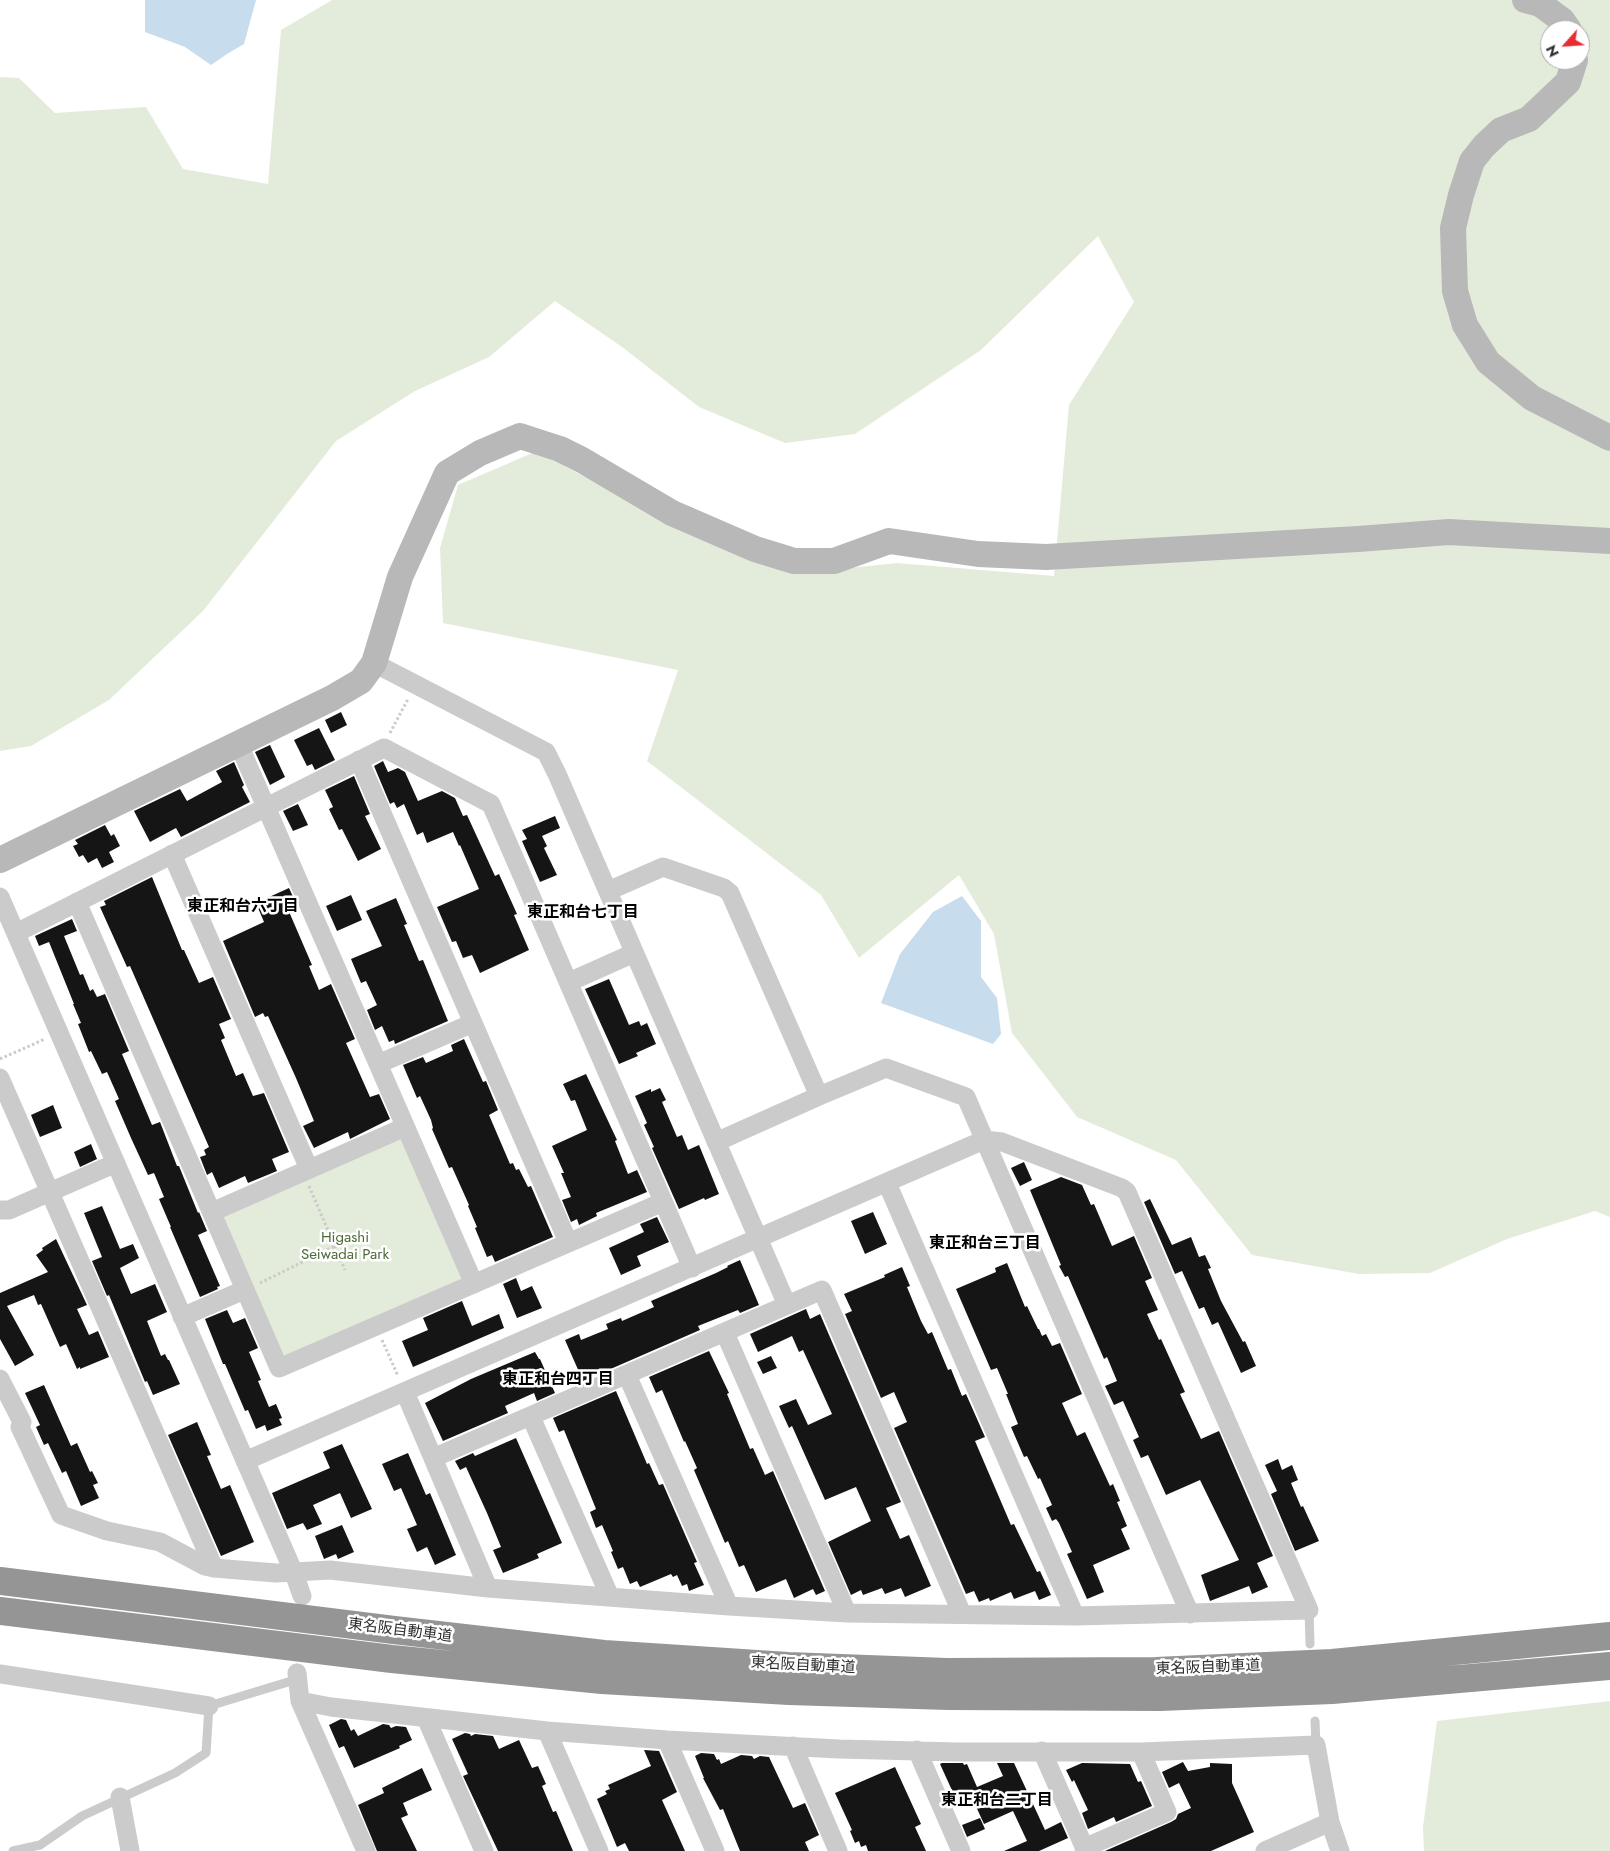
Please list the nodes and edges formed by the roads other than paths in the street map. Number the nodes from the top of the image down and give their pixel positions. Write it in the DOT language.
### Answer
graph roads {
  1 [pos="1525,0"];
  2 [pos="1562,20"];
  3 [pos="1572,70"];
  4 [pos="1610,438"];
  5 [pos="1610,541"];
  6 [pos="374,663"];
  7 [pos="239,744"];
  8 [pos="359,760"];
  9 [pos="267,807"];
  10 [pos="172,854"];
  11 [pos="0,860"];
  12 [pos="608,891"];
  13 [pos="0,897"];
  14 [pos="77,902"];
  15 [pos="16,933"];
  16 [pos="634,953"];
  17 [pos="568,982"];
  18 [pos="474,1023"];
  19 [pos="378,1064"];
  20 [pos="0,1078"];
  21 [pos="818,1096"];
  22 [pos="405,1127"];
  23 [pos="984,1140"];
  24 [pos="716,1142"];
  25 [pos="116,1163"];
  26 [pos="308,1175"];
  27 [pos="887,1183"];
  28 [pos="50,1192"];
  29 [pos="663,1202"];
  30 [pos="0,1210"];
  31 [pos="212,1212"];
  32 [pos="758,1239"];
  33 [pos="568,1242"];
  34 [pos="692,1268"];
  35 [pos="474,1284"];
  36 [pos="251,1287"];
  37 [pos="787,1306"];
  38 [pos="182,1317"];
  39 [pos="725,1333"];
  40 [pos="627,1375"];
  41 [pos="0,1379"];
  42 [pos="405,1392"];
  43 [pos="531,1417"];
  44 [pos="433,1458"];
  45 [pos="245,1461"];
  46 [pos="214,1568"];
  47 [pos="294,1573"];
  48 [pos="0,1581"];
  49 [pos="488,1588"];
  50 [pos="302,1596"];
  51 [pos="610,1598"];
  52 [pos="729,1606"];
  53 [pos="1309,1610"];
  54 [pos="0,1611"];
  55 [pos="847,1613"];
  56 [pos="962,1614"];
  57 [pos="1190,1614"];
  58 [pos="1075,1616"];
  59 [pos="1610,1636"];
  60 [pos="1310,1644"];
  61 [pos="1610,1666"];
  62 [pos="0,1674"];
  63 [pos="298,1676"];
  64 [pos="300,1701"];
  65 [pos="209,1706"];
  66 [pos="426,1718"];
  67 [pos="1315,1722"];
  68 [pos="547,1731"];
  69 [pos="667,1740"];
  70 [pos="1316,1745"];
  71 [pos="793,1746"];
  72 [pos="917,1750"];
  73 [pos="1042,1751"];
  74 [pos="1141,1752"];
  75 [pos="120,1797"];
  76 [pos="1330,1822"];
  77 [pos="1085,1850"];
  78 [pos="13,1851"];
  79 [pos="130,1851"];
  80 [pos="366,1851"];
  81 [pos="484,1851"];
  82 [pos="599,1851"];
  83 [pos="715,1851"];
  84 [pos="838,1851"];
  85 [pos="961,1851"];
  86 [pos="1265,1851"];
  87 [pos="1340,1851"];
  1 -- 2 [label="street"];
  3 -- 4 [label="street"];
  5 -- 6 [label="street"];
  6 -- 7 [label="street"];
  6 -- 12 [label="street"];
  7 -- 9 [label="street"];
  7 -- 11 [label="street"];
  8 -- 9 [label="street"];
  8 -- 17 [label="street"];
  8 -- 18 [label="street"];
  9 -- 10 [label="street"];
  9 -- 19 [label="street"];
  10 -- 14 [label="street"];
  10 -- 26 [label="street"];
  12 -- 16 [label="street"];
  12 -- 21 [label="street"];
  13 -- 15 [label="street"];
  14 -- 15 [label="street"];
  14 -- 31 [label="street"];
  15 -- 25 [label="street"];
  16 -- 17 [label="street"];
  16 -- 24 [label="street"];
  17 -- 29 [label="street"];
  18 -- 19 [label="street"];
  18 -- 33 [label="street"];
  19 -- 22 [label="street"];
  20 -- 28 [label="street"];
  21 -- 23 [label="street"];
  21 -- 24 [label="street"];
  22 -- 26 [label="street"];
  22 -- 35 [label="street"];
  23 -- 27 [label="street"];
  23 -- 53 [label="street"];
  23 -- 57 [label="street"];
  24 -- 32 [label="street"];
  25 -- 28 [label="street"];
  25 -- 38 [label="street"];
  26 -- 31 [label="street"];
  27 -- 32 [label="street"];
  27 -- 58 [label="street"];
  28 -- 30 [label="street"];
  28 -- 46 [label="street"];
  29 -- 33 [label="street"];
  29 -- 34 [label="street"];
  31 -- 36 [label="street"];
  32 -- 34 [label="street"];
  32 -- 37 [label="street"];
  33 -- 35 [label="street"];
  34 -- 42 [label="street"];
  35 -- 36 [label="street"];
  36 -- 38 [label="street"];
  37 -- 39 [label="street"];
  37 -- 56 [label="street"];
  38 -- 45 [label="street"];
  39 -- 40 [label="street"];
  39 -- 55 [label="street"];
  40 -- 43 [label="street"];
  40 -- 52 [label="street"];
  41 -- 46 [label="street"];
  42 -- 44 [label="street"];
  42 -- 45 [label="street"];
  43 -- 44 [label="street"];
  43 -- 51 [label="street"];
  44 -- 49 [label="street"];
  45 -- 47 [label="street"];
  46 -- 47 [label="street"];
  47 -- 49 [label="street"];
  47 -- 50 [label="street"];
  48 -- 59 [label="highway, 東名阪自動車道"];
  49 -- 51 [label="street"];
  51 -- 52 [label="street"];
  52 -- 55 [label="street"];
  53 -- 57 [label="street"];
  53 -- 60 [label="lane"];
  54 -- 61 [label="highway, 東名阪自動車道"];
  55 -- 56 [label="street"];
  56 -- 58 [label="street"];
  57 -- 58 [label="street"];
  62 -- 65 [label="street"];
  63 -- 64 [label="street"];
  63 -- 65 [label="lane"];
  64 -- 66 [label="street"];
  64 -- 80 [label="street"];
  65 -- 75 [label="lane"];
  66 -- 68 [label="street"];
  66 -- 81 [label="street"];
  67 -- 70 [label="lane"];
  68 -- 69 [label="street"];
  68 -- 82 [label="street"];
  69 -- 71 [label="street"];
  69 -- 83 [label="street"];
  70 -- 74 [label="street"];
  70 -- 76 [label="street"];
  71 -- 72 [label="street"];
  71 -- 84 [label="street"];
  72 -- 73 [label="street"];
  72 -- 85 [label="street"];
  73 -- 74 [label="street"];
  73 -- 77 [label="street"];
  74 -- 77 [label="street"];
  75 -- 78 [label="lane"];
  75 -- 79 [label="street"];
  76 -- 86 [label="street"];
  76 -- 87 [label="street"];
}
